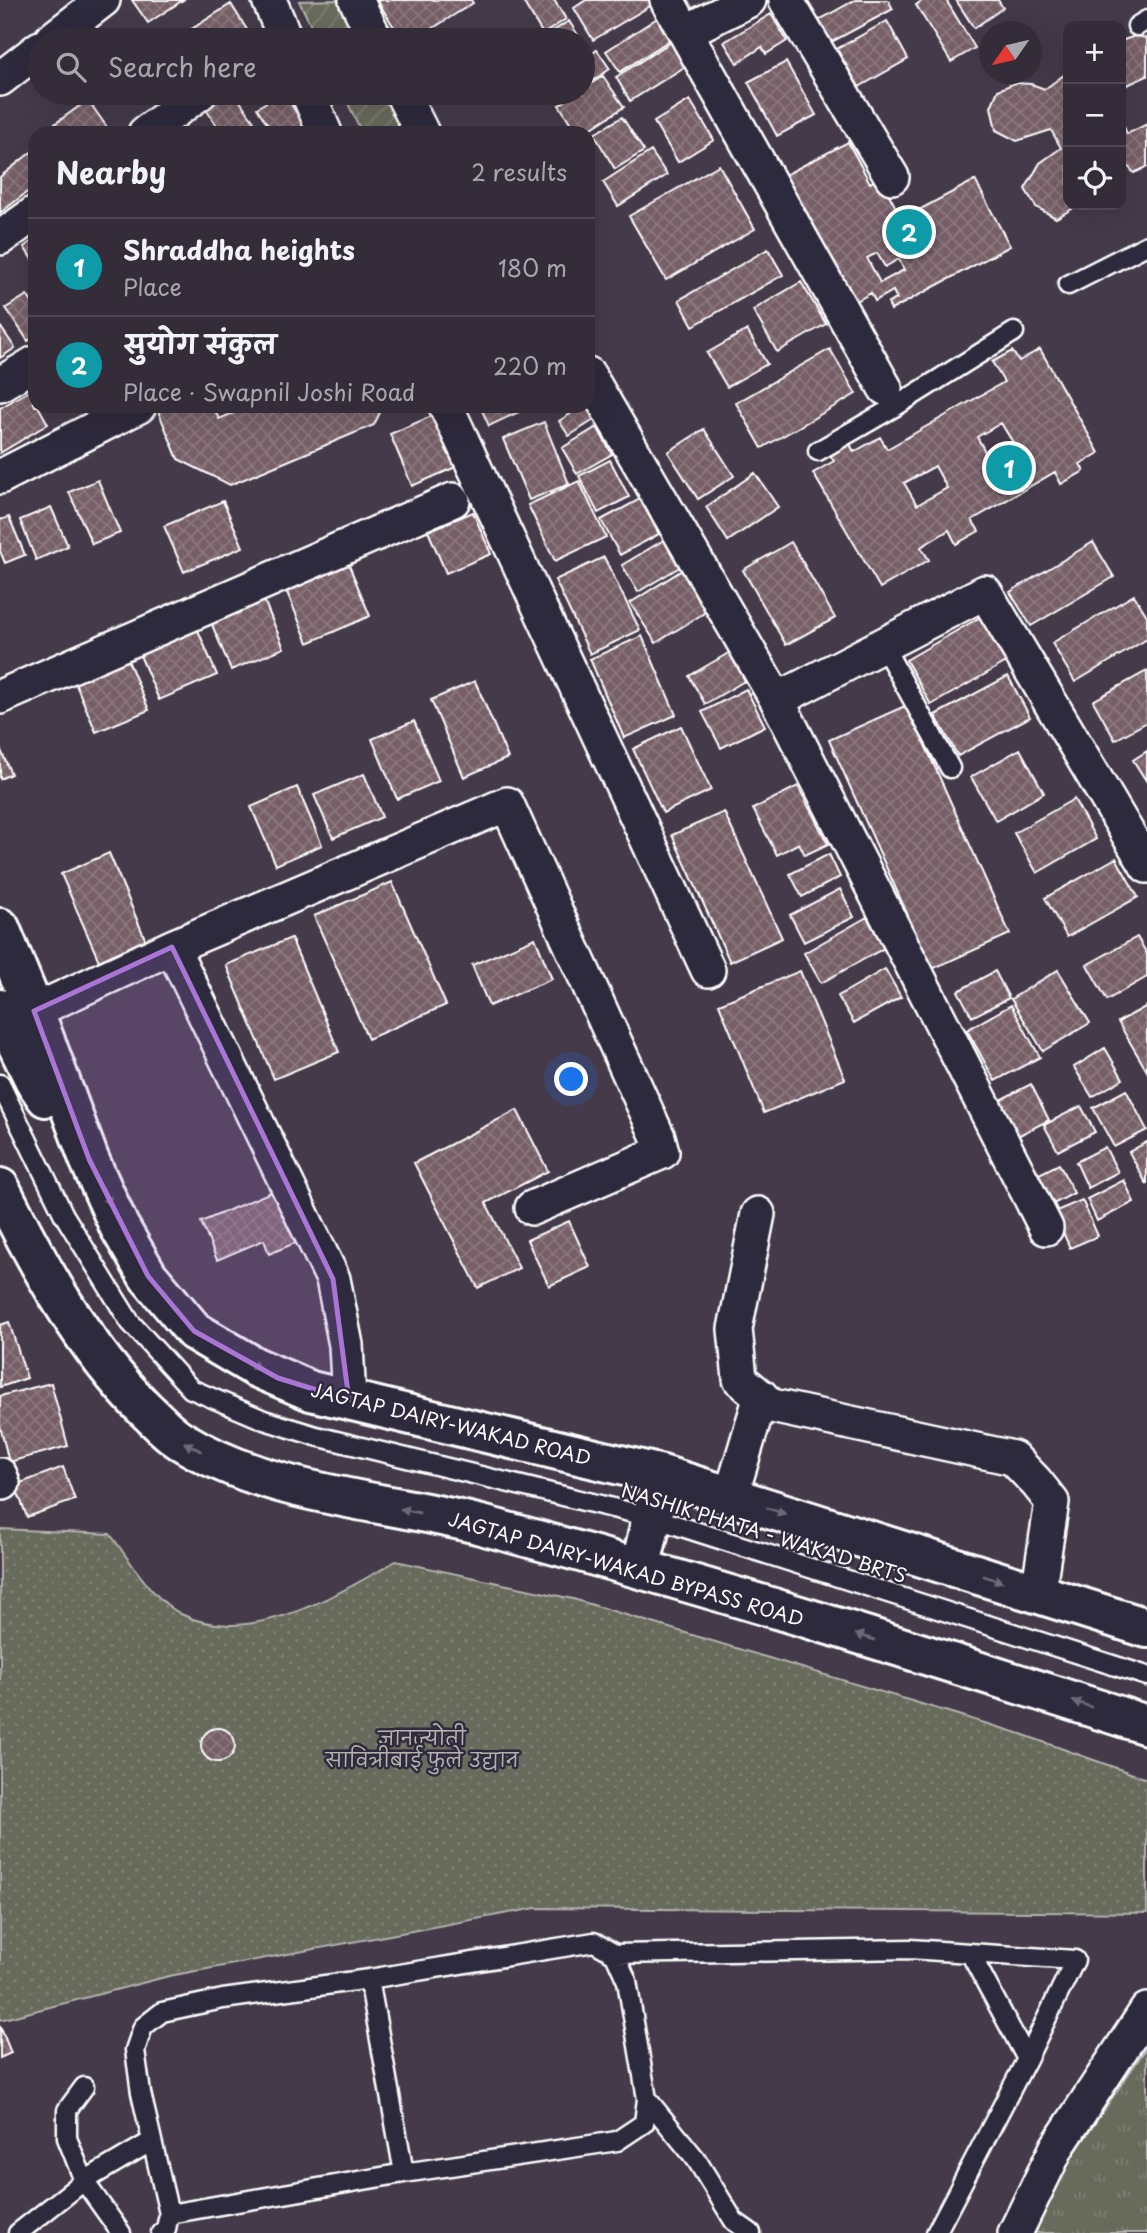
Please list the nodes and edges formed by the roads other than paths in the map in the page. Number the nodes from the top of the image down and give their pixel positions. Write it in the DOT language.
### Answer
graph roads {
  1 [pos="103,0"];
  2 [pos="268,0"];
  3 [pos="356,0"];
  4 [pos="667,0"];
  5 [pos="749,0"];
  6 [pos="786,0"];
  7 [pos="67,28"];
  8 [pos="277,28"];
  9 [pos="370,28"];
  10 [pos="685,32"];
  11 [pos="28,57"];
  12 [pos="0,79"];
  13 [pos="184,105"];
  14 [pos="313,105"];
  15 [pos="408,105"];
  16 [pos="155,126"];
  17 [pos="322,126"];
  18 [pos="418,126"];
  19 [pos="892,177"];
  20 [pos="28,218"];
  21 [pos="0,238"];
  22 [pos="1147,245"];
  23 [pos="1068,285"];
  24 [pos="1014,332"];
  25 [pos="28,367"];
  26 [pos="0,384"];
  27 [pos="595,386"];
  28 [pos="891,397"];
  29 [pos="125,413"];
  30 [pos="449,413"];
  31 [pos="818,451"];
  32 [pos="0,477"];
  33 [pos="453,500"];
  34 [pos="883,645"];
  35 [pos="0,697"];
  36 [pos="777,700"];
  37 [pos="950,768"];
  38 [pos="1147,866"];
  39 [pos="0,928"];
  40 [pos="172,947"];
  41 [pos="708,970"];
  42 [pos="17,1010"];
  43 [pos="0,1084"];
  44 [pos="0,1188"];
  45 [pos="532,1208"];
  46 [pos="758,1214"];
  47 [pos="1046,1228"];
  48 [pos="761,1396"];
  49 [pos="349,1400"];
  50 [pos="662,1475"];
  51 [pos="731,1496"];
  52 [pos="654,1518"];
  53 [pos="640,1569"];
  54 [pos="1038,1593"];
  55 [pos="1147,1628"];
  56 [pos="1147,1676"];
  57 [pos="1147,1725"];
  58 [pos="970,1953"];
  59 [pos="615,1954"];
  60 [pos="369,1979"];
  61 [pos="1147,2010"];
  62 [pos="1027,2059"];
  63 [pos="83,2087"];
  64 [pos="647,2099"];
  65 [pos="152,2141"];
  66 [pos="404,2173"];
  67 [pos="84,2181"];
  68 [pos="169,2214"];
  69 [pos="730,2227"];
  70 [pos="18,2233"];
  71 [pos="121,2233"];
  72 [pos="161,2233"];
  73 [pos="751,2233"];
  74 [pos="936,2233"];
  75 [pos="1015,2233"];
  1 -- 7 [label="street"];
  2 -- 8 [label="street"];
  3 -- 9 [label="street"];
  4 -- 10 [label="street"];
  5 -- 10 [label="street"];
  6 -- 19 [label="street"];
  10 -- 28 [label="street"];
  11 -- 12 [label="street"];
  13 -- 16 [label="street"];
  14 -- 17 [label="street"];
  15 -- 18 [label="street"];
  20 -- 21 [label="street"];
  22 -- 23 [label="lane"];
  24 -- 28 [label="lane"];
  25 -- 26 [label="street"];
  27 -- 36 [label="street"];
  28 -- 31 [label="lane"];
  29 -- 32 [label="street"];
  30 -- 41 [label="street"];
  33 -- 35 [label="street"];
  34 -- 36 [label="street"];
  34 -- 37 [label="lane"];
  34 -- 38 [label="street"];
  36 -- 47 [label="street"];
  39 -- 42 [label="main road, JAGTAP DAIRY-WAKAD ROAD"];
  40 -- 42 [label="street"];
  40 -- 45 [label="street"];
  40 -- 49 [label="street"];
  42 -- 49 [label="main road, JAGTAP DAIRY-WAKAD ROAD, one-way"];
  43 -- 52 [label="lane, NASHIK PHATA - WAKAD BRTS"];
  53 -- 44 [label="main road, JAGTAP DAIRY-WAKAD BYPASS ROAD, one-way"];
  46 -- 48 [label="street"];
  48 -- 51 [label="street"];
  48 -- 54 [label="street"];
  49 -- 50 [label="main road, JAGTAP DAIRY-WAKAD ROAD"];
  50 -- 51 [label="main road, JAGTAP DAIRY-WAKAD ROAD"];
  50 -- 52 [label="main road"];
  51 -- 54 [label="main road, JAGTAP DAIRY-WAKAD ROAD, one-way"];
  52 -- 53 [label="main road"];
  52 -- 56 [label="lane, NASHIK PHATA - WAKAD BRTS"];
  57 -- 53 [label="main road, JAGTAP DAIRY-WAKAD BYPASS ROAD, one-way"];
  54 -- 55 [label="main road, JAGTAP DAIRY-WAKAD ROAD"];
  58 -- 59 [label="lane"];
  58 -- 62 [label="lane"];
  58 -- 62 [label="lane"];
  59 -- 60 [label="lane"];
  59 -- 64 [label="lane"];
  60 -- 65 [label="lane"];
  60 -- 66 [label="lane"];
  61 -- 75 [label="street"];
  62 -- 74 [label="lane"];
  63 -- 67 [label="lane"];
  64 -- 66 [label="lane"];
  64 -- 69 [label="lane"];
  65 -- 67 [label="lane"];
  65 -- 68 [label="lane"];
  66 -- 68 [label="lane"];
  67 -- 70 [label="lane"];
  67 -- 71 [label="lane"];
  68 -- 72 [label="lane"];
  69 -- 73 [label="lane"];
}
